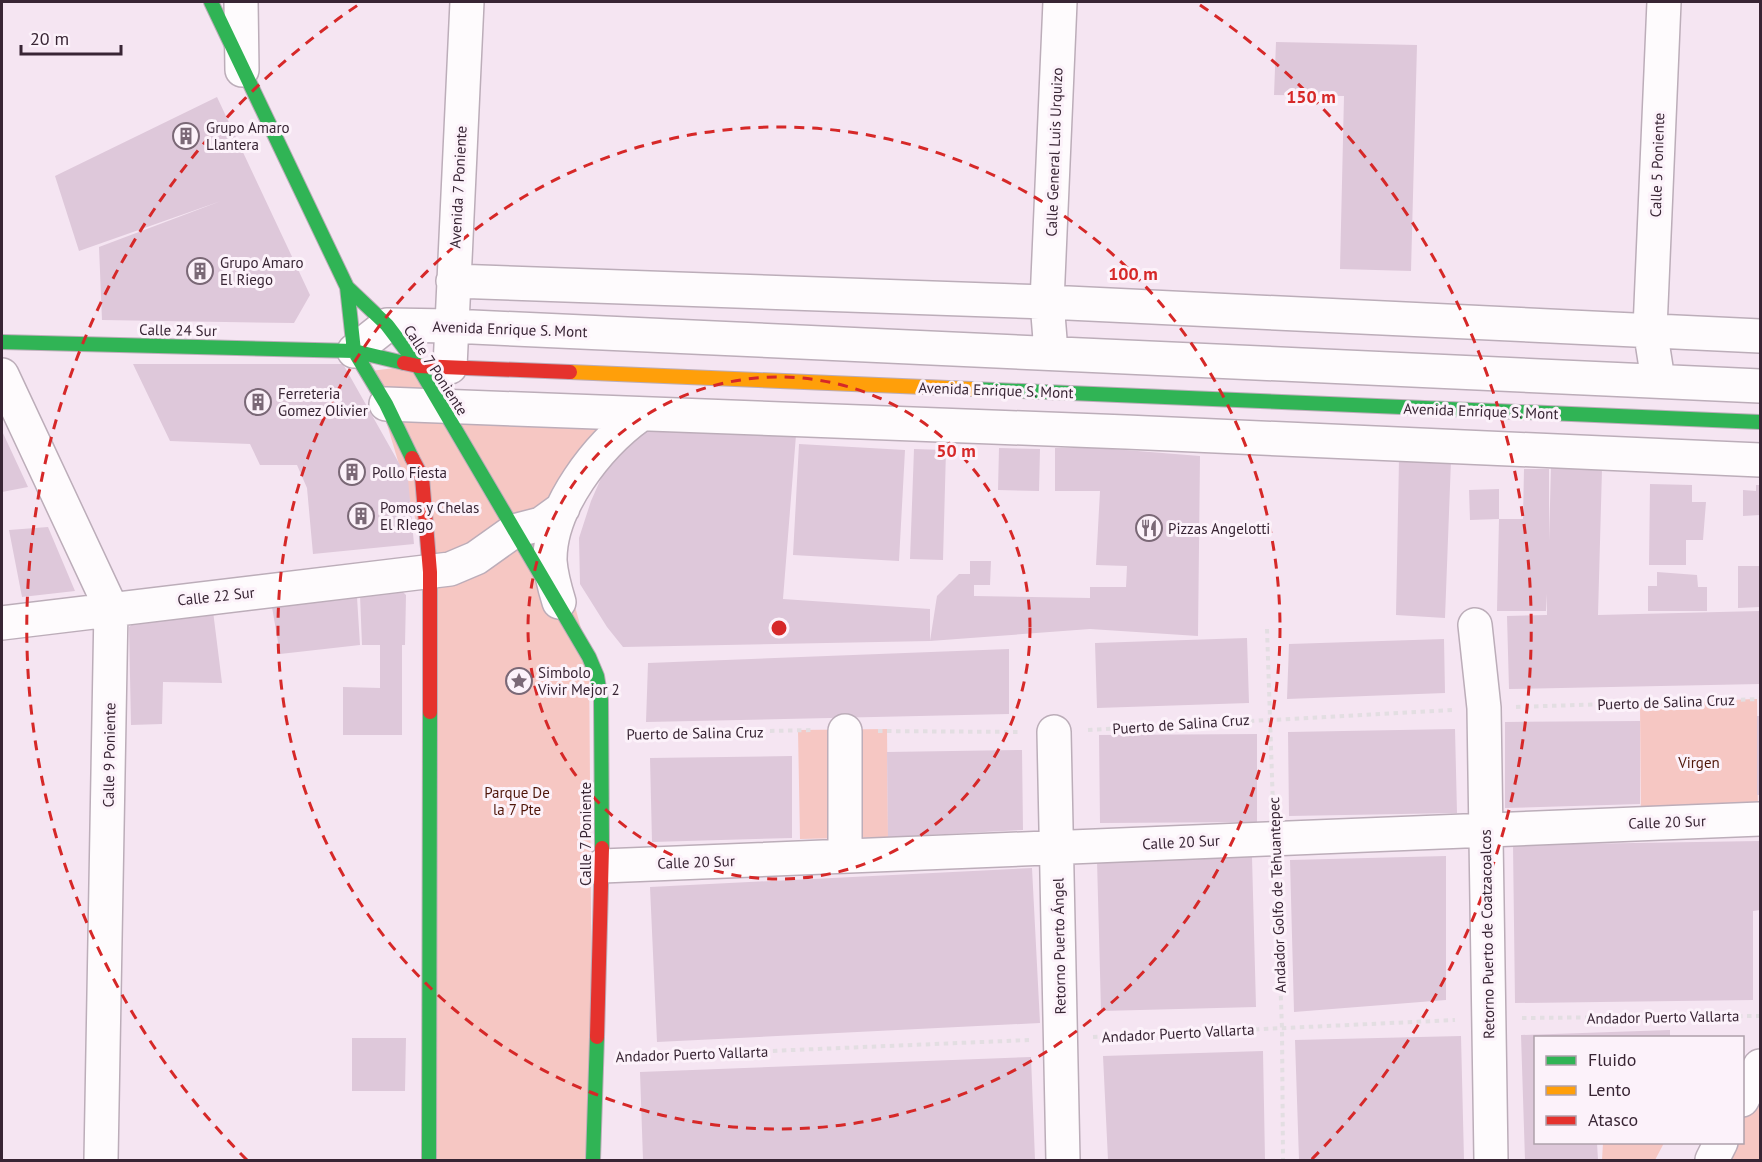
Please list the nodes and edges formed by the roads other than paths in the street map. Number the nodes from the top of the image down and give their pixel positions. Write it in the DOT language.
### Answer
graph roads {
  1 [pos="211,2"];
  2 [pos="241,2"];
  3 [pos="1060,2"];
  4 [pos="1664,2"];
  5 [pos="467,3"];
  6 [pos="242,70"];
  7 [pos="453,281"];
  8 [pos="347,287"];
  9 [pos="712,290"];
  10 [pos="1047,302"];
  11 [pos="387,326"];
  12 [pos="452,326"];
  13 [pos="1650,329"];
  14 [pos="1761,336"];
  15 [pos="716,338"];
  16 [pos="2,342"];
  17 [pos="354,351"];
  18 [pos="1051,352"];
  19 [pos="418,366"];
  20 [pos="450,367"];
  21 [pos="2,375"];
  22 [pos="1658,380"];
  23 [pos="1761,386"];
  24 [pos="386,404"];
  25 [pos="441,405"];
  26 [pos="640,416"];
  27 [pos="1761,422"];
  28 [pos="1761,460"];
  29 [pos="563,508"];
  30 [pos="514,531"];
  31 [pos="430,572"];
  32 [pos="111,608"];
  33 [pos="563,615"];
  34 [pos="2,622"];
  35 [pos="1475,625"];
  36 [pos="845,730"];
  37 [pos="1054,732"];
  38 [pos="1761,819"];
  39 [pos="1486,829"];
  40 [pos="1057,848"];
  41 [pos="845,856"];
  42 [pos="602,866"];
  43 [pos="1761,1066"];
  44 [pos="1744,1098"];
  45 [pos="1720,1144"];
  46 [pos="101,1161"];
  47 [pos="429,1161"];
  48 [pos="593,1161"];
  49 [pos="1063,1161"];
  50 [pos="1491,1161"];
  51 [pos="1712,1161"];
  1 -- 6 [label="main road"];
  2 -- 6 [label="street"];
  3 -- 10 [label="street, Calle General Luis Urquizo"];
  4 -- 13 [label="street, Calle 5 Poniente"];
  5 -- 7 [label="street, Avenida 7 Poniente"];
  6 -- 8 [label="main road"];
  7 -- 9 [label="street"];
  7 -- 12 [label="street, Avenida 7 Poniente"];
  8 -- 11 [label="main road, Calle 7 Poniente"];
  8 -- 17 [label="main road"];
  9 -- 10 [label="street"];
  9 -- 15 [label="street"];
  10 -- 13 [label="street"];
  10 -- 18 [label="street, Calle General Luis Urquizo"];
  11 -- 12 [label="street, Avenida Enrique S. Mont"];
  11 -- 17 [label="street"];
  11 -- 19 [label="main road, Calle 7 Poniente"];
  12 -- 15 [label="street, Avenida Enrique S. Mont"];
  12 -- 20 [label="street, Avenida 7 Poniente"];
  13 -- 14 [label="street"];
  13 -- 22 [label="street, Calle 5 Poniente"];
  15 -- 18 [label="street, Avenida Enrique S. Mont"];
  16 -- 17 [label="main road, Calle 24 Sur"];
  17 -- 19 [label="main road, Avenida Enrique S. Mont"];
  17 -- 24 [label="main road"];
  18 -- 22 [label="street, Avenida Enrique S. Mont"];
  19 -- 20 [label="main road, Avenida Enrique S. Mont"];
  19 -- 25 [label="main road, Calle 7 Poniente"];
  20 -- 27 [label="main road, Avenida Enrique S. Mont"];
  21 -- 32 [label="street, Calle 9 Poniente"];
  22 -- 23 [label="street, Avenida Enrique S. Mont"];
  24 -- 25 [label="street"];
  24 -- 31 [label="main road"];
  25 -- 26 [label="street"];
  25 -- 30 [label="main road, Calle 7 Poniente"];
  26 -- 28 [label="street"];
  26 -- 29 [label="street"];
  29 -- 30 [label="street, Calle 22 Sur"];
  29 -- 33 [label="street"];
  30 -- 31 [label="street, Calle 22 Sur"];
  30 -- 33 [label="main road, Calle 7 Poniente"];
  31 -- 32 [label="street, Calle 22 Sur"];
  31 -- 47 [label="main road"];
  32 -- 34 [label="street, Calle 22 Sur"];
  32 -- 46 [label="street, Calle 9 Poniente"];
  33 -- 42 [label="main road, Calle 7 Poniente"];
  35 -- 39 [label="street, Retorno Puerto de Coatzacoalcos"];
  36 -- 41 [label="street"];
  37 -- 40 [label="street, Retorno Puerto Ángel"];
  38 -- 39 [label="street, Calle 20 Sur"];
  39 -- 40 [label="street, Calle 20 Sur"];
  39 -- 50 [label="street, Retorno Puerto de Coatzacoalcos"];
  40 -- 41 [label="street, Calle 20 Sur"];
  40 -- 49 [label="street, Retorno Puerto Ángel"];
  41 -- 42 [label="street, Calle 20 Sur"];
  42 -- 48 [label="main road, Calle 7 Poniente"];
  43 -- 44 [label="street"];
  45 -- 51 [label="street"];
}
